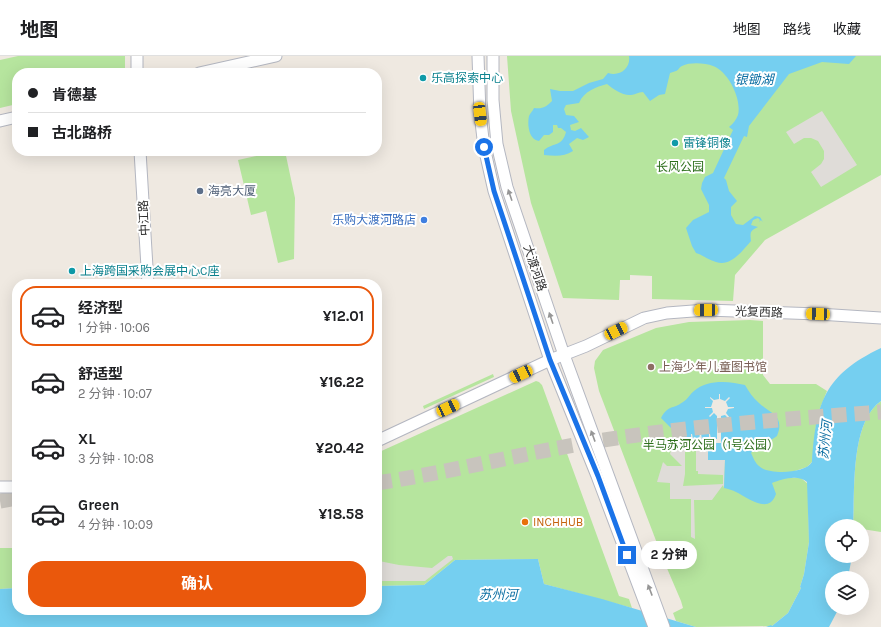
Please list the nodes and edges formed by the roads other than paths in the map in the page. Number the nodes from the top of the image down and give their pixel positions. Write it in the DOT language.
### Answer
graph roads {
  1 [pos="137,56"];
  2 [pos="276,56"];
  3 [pos="478,56"];
  4 [pos="493,56"];
  5 [pos="137,68"];
  6 [pos="222,68"];
  7 [pos="12,118"];
  8 [pos="0,121"];
  9 [pos="140,156"];
  10 [pos="148,279"];
  11 [pos="881,318"];
  12 [pos="564,355"];
  13 [pos="550,360"];
  14 [pos="382,439"];
  15 [pos="602,475"];
  16 [pos="0,487"];
  17 [pos="12,487"];
  18 [pos="654,627"];
  19 [pos="664,627"];
  1 -- 5 [label="main road"];
  2 -- 6 [label="main road"];
  3 -- 13 [label="main road, 大渡河路"];
  12 -- 4 [label="main road, 大渡河路, one-way"];
  7 -- 8 [label="main road"];
  9 -- 10 [label="main road, 中江路"];
  11 -- 12 [label="main road, 光复西路"];
  12 -- 13 [label="main road, 光复西路"];
  15 -- 12 [label="main road, 大渡河路, one-way"];
  13 -- 14 [label="main road, 光复西路"];
  13 -- 15 [label="main road, 大渡河路"];
  15 -- 18 [label="main road"];
  19 -- 15 [label="main road, one-way"];
  16 -- 17 [label="main road"];
}
